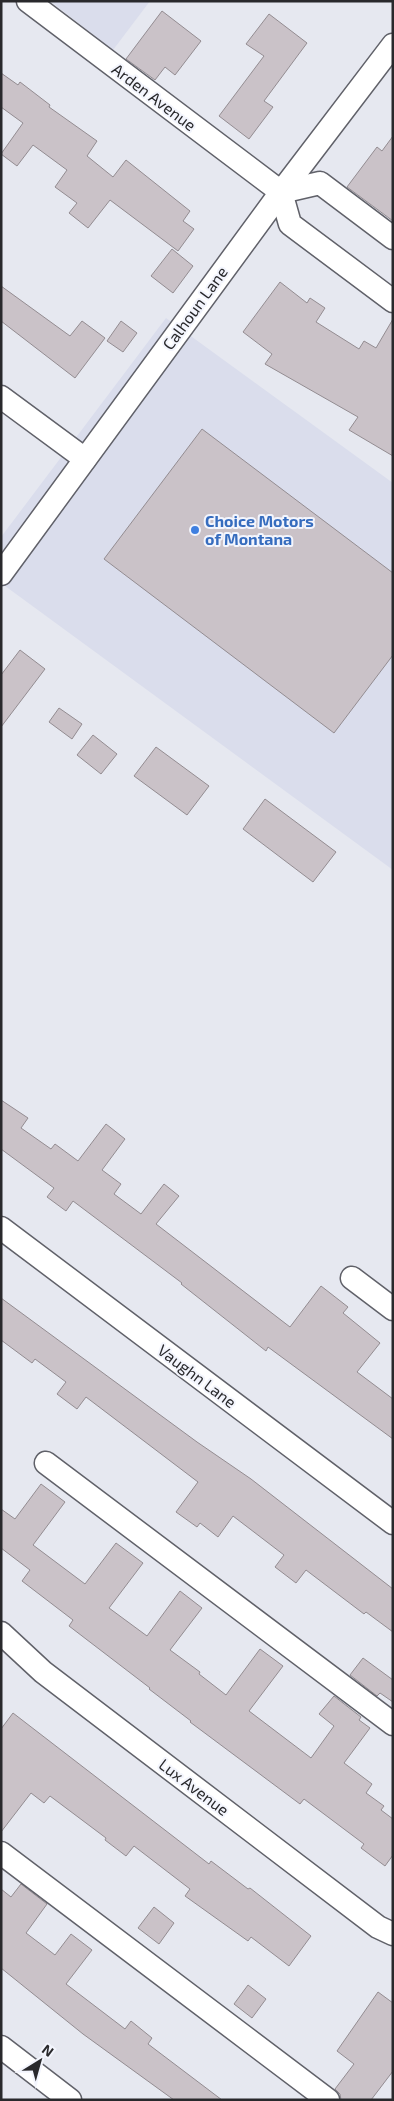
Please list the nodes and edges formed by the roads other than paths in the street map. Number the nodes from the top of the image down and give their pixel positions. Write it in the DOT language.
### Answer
graph roads {
  1 [pos="28,1"];
  2 [pos="393,45"];
  3 [pos="281,192"];
  4 [pos="393,238"];
  5 [pos="393,301"];
  6 [pos="1,397"];
  7 [pos="85,459"];
  8 [pos="1,574"];
  9 [pos="1,1228"];
  10 [pos="352,1278"];
  11 [pos="393,1309"];
  12 [pos="46,1463"];
  13 [pos="393,1523"];
  14 [pos="1,1633"];
  15 [pos="393,1724"];
  16 [pos="1,1853"];
  17 [pos="393,1934"];
  18 [pos="1,2047"];
  19 [pos="70,2100"];
  20 [pos="328,2100"];
  1 -- 3 [label="street, Arden Avenue"];
  2 -- 3 [label="street, Calhoun Lane"];
  3 -- 4 [label="street"];
  3 -- 5 [label="street"];
  3 -- 7 [label="street, Calhoun Lane"];
  6 -- 7 [label="street"];
  7 -- 8 [label="street, Calhoun Lane"];
  9 -- 13 [label="street, Vaughn Lane"];
  10 -- 11 [label="street"];
  12 -- 15 [label="street"];
  14 -- 17 [label="street, Lux Avenue"];
  16 -- 20 [label="street"];
  18 -- 19 [label="street"];
}
